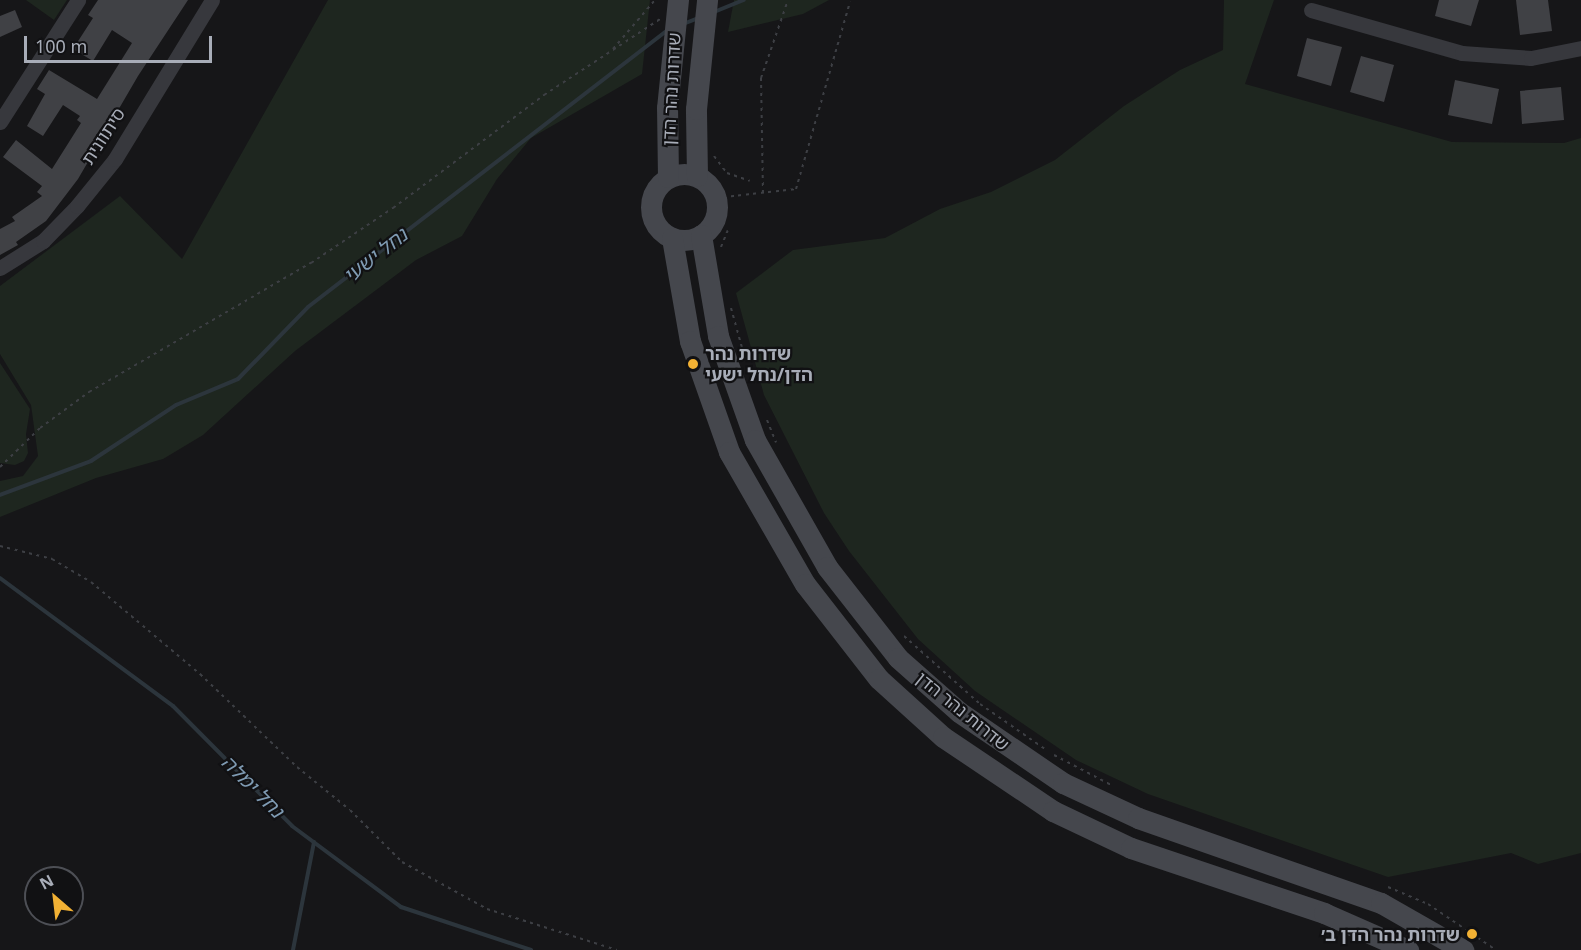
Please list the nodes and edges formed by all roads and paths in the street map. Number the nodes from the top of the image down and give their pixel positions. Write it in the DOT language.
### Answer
graph roads {
  1 [pos="78,0"];
  2 [pos="212,0"];
  3 [pos="655,0"];
  4 [pos="707,0"];
  5 [pos="788,0"];
  6 [pos="850,2"];
  7 [pos="674,6"];
  8 [pos="1311,10"];
  9 [pos="1581,48"];
  10 [pos="611,51"];
  11 [pos="0,122"];
  12 [pos="710,150"];
  13 [pos="697,176"];
  14 [pos="669,177"];
  15 [pos="750,181"];
  16 [pos="763,193"];
  17 [pos="716,198"];
  18 [pos="728,230"];
  19 [pos="701,235"];
  20 [pos="672,238"];
  21 [pos="719,255"];
  22 [pos="0,268"];
  23 [pos="729,298"];
  24 [pos="744,357"];
  25 [pos="762,410"];
  26 [pos="781,453"];
  27 [pos="0,467"];
  28 [pos="0,546"];
  29 [pos="898,630"];
  30 [pos="1116,788"];
  31 [pos="1378,884"];
  32 [pos="617,950"];
  33 [pos="1408,950"];
  34 [pos="1463,950"];
  35 [pos="1496,950"];
  1 -- 11 [label="street"];
  2 -- 22 [label="street, סיתוונית"];
  3 -- 10 [label="path"];
  4 -- 13 [label="main road, שדרות נהר הדן"];
  5 -- 16 [label="path"];
  6 -- 16 [label="path"];
  7 -- 10 [label="path"];
  7 -- 14 [label="main road, שדרות נהר הדן"];
  8 -- 9 [label="street"];
  10 -- 27 [label="path"];
  12 -- 15 [label="path"];
  13 -- 14 [label="main road"];
  13 -- 17 [label="main road"];
  14 -- 20 [label="main road"];
  16 -- 17 [label="path"];
  17 -- 19 [label="main road"];
  18 -- 21 [label="path"];
  19 -- 20 [label="main road"];
  19 -- 34 [label="main road, שדרות נהר הדן"];
  20 -- 33 [label="main road, שדרות נהר הדן"];
  23 -- 24 [label="path"];
  25 -- 26 [label="path"];
  28 -- 32 [label="path"];
  29 -- 30 [label="path"];
  31 -- 35 [label="path"];
}
